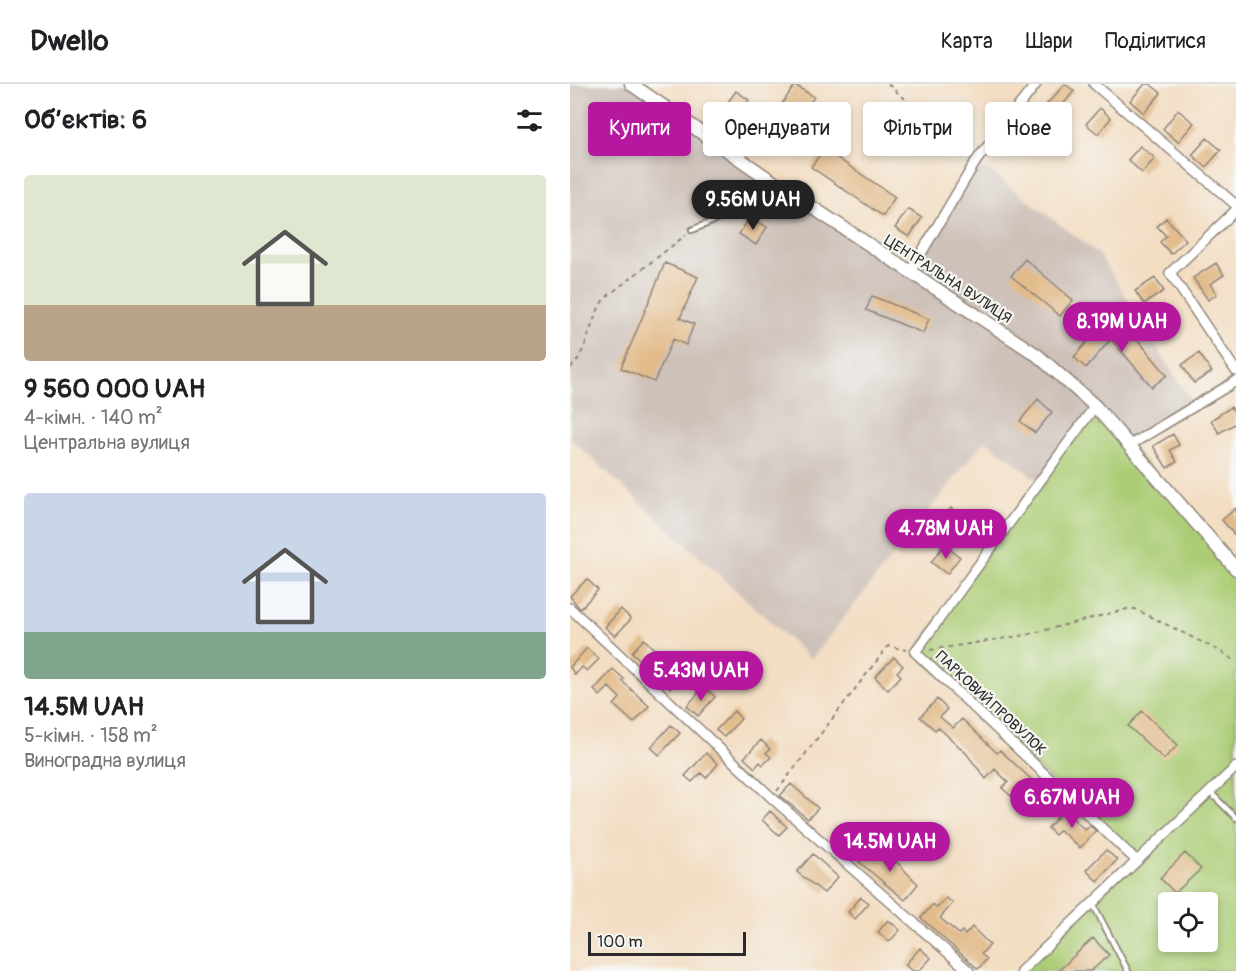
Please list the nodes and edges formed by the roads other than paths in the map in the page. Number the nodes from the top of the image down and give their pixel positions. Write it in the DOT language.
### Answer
graph roads {
  1 [pos="631,84"];
  2 [pos="1036,84"];
  3 [pos="1094,84"];
  4 [pos="763,175"];
  5 [pos="1236,205"];
  6 [pos="1236,210"];
  7 [pos="692,230"];
  8 [pos="910,272"];
  9 [pos="1236,371"];
  10 [pos="1236,381"];
  11 [pos="1095,406"];
  12 [pos="1130,445"];
  13 [pos="1236,569"];
  14 [pos="570,608"];
  15 [pos="1236,767"];
  16 [pos="1210,792"];
  17 [pos="1236,818"];
  18 [pos="1137,861"];
  19 [pos="1092,903"];
  20 [pos="969,971"];
  21 [pos="1021,971"];
  22 [pos="1128,971"];
  1 -- 4 [label="street, ЦЕНТРАЛЬНА ВУЛИЦЯ"];
  2 -- 8 [label="street"];
  3 -- 5 [label="street"];
  4 -- 7 [label="lane"];
  4 -- 8 [label="street, ЦЕНТРАЛЬНА ВУЛИЦЯ"];
  6 -- 9 [label="street"];
  8 -- 11 [label="street, ЦЕНТРАЛЬНА ВУЛИЦЯ"];
  10 -- 12 [label="street"];
  11 -- 12 [label="street, ЦЕНТРАЛЬНА ВУЛИЦЯ"];
  11 -- 18 [label="street, ПАРКОВИЙ ПРОВУЛОК"];
  12 -- 13 [label="street, ЦЕНТРАЛЬНА ВУЛИЦЯ"];
  14 -- 20 [label="street"];
  15 -- 16 [label="street"];
  16 -- 17 [label="lane"];
  16 -- 18 [label="street"];
  18 -- 19 [label="street"];
  19 -- 21 [label="street"];
  19 -- 22 [label="lane"];
}
